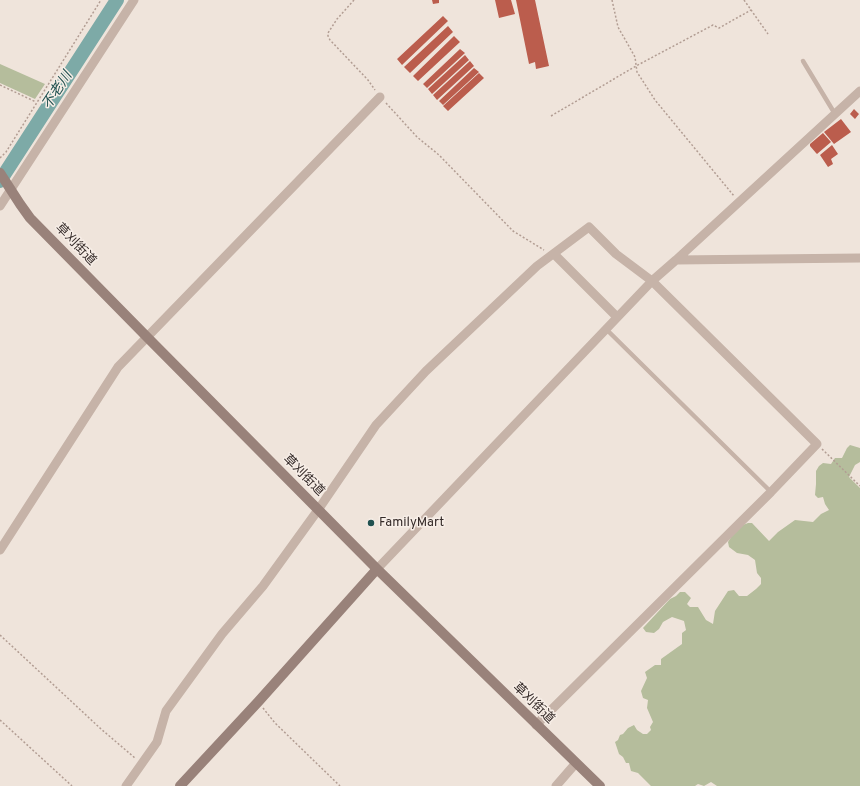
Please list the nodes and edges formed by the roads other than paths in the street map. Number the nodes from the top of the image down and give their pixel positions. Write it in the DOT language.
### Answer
graph roads {
  1 [pos="134,0"];
  2 [pos="803,61"];
  3 [pos="860,91"];
  4 [pos="380,97"];
  5 [pos="835,114"];
  6 [pos="0,172"];
  7 [pos="9,187"];
  8 [pos="0,206"];
  9 [pos="553,254"];
  10 [pos="860,258"];
  11 [pos="676,260"];
  12 [pos="652,281"];
  13 [pos="617,318"];
  14 [pos="606,329"];
  15 [pos="147,337"];
  16 [pos="771,492"];
  17 [pos="318,510"];
  18 [pos="0,550"];
  19 [pos="377,570"];
  20 [pos="536,725"];
  21 [pos="576,763"];
  22 [pos="126,786"];
  23 [pos="180,786"];
  24 [pos="556,786"];
  25 [pos="600,786"];
  1 -- 7 [label="street"];
  2 -- 5 [label="lane"];
  3 -- 5 [label="street"];
  4 -- 15 [label="street"];
  5 -- 11 [label="street"];
  6 -- 7 [label="street, 草刈街道"];
  7 -- 8 [label="street"];
  7 -- 15 [label="street, 草刈街道"];
  9 -- 12 [label="street"];
  9 -- 13 [label="street"];
  9 -- 17 [label="street"];
  10 -- 11 [label="street"];
  11 -- 12 [label="street"];
  12 -- 13 [label="street"];
  12 -- 16 [label="street"];
  13 -- 14 [label="street"];
  14 -- 16 [label="lane"];
  14 -- 19 [label="street"];
  15 -- 17 [label="street, 草刈街道"];
  15 -- 18 [label="street"];
  16 -- 20 [label="street"];
  17 -- 19 [label="street, 草刈街道"];
  17 -- 22 [label="street"];
  19 -- 20 [label="street, 草刈街道"];
  19 -- 23 [label="street"];
  20 -- 21 [label="street, 草刈街道"];
  21 -- 24 [label="street"];
  21 -- 25 [label="street, 草刈街道"];
}
